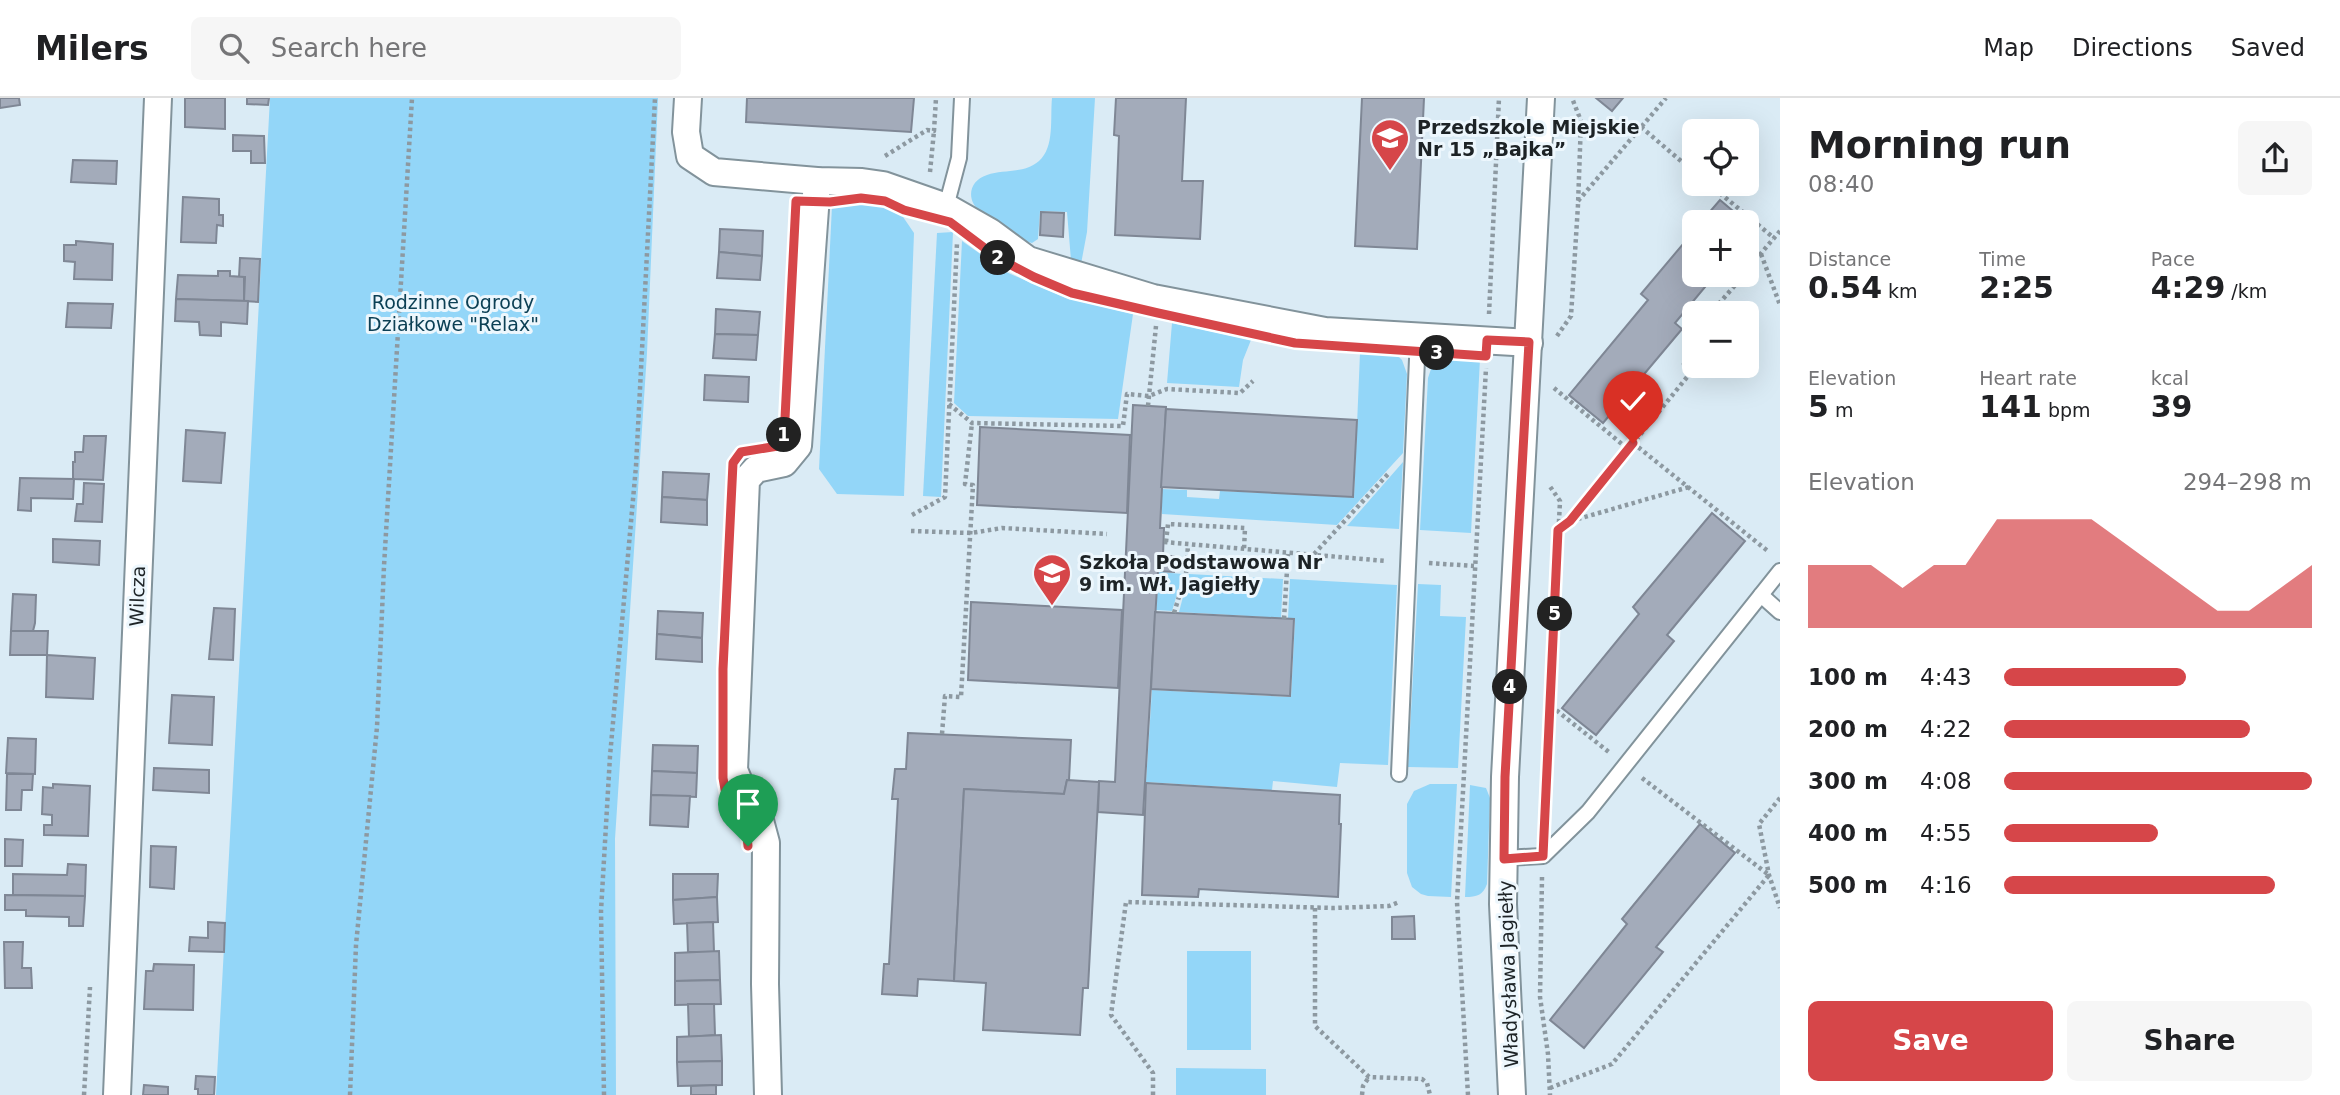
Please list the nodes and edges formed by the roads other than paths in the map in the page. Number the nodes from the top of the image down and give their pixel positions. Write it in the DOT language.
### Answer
graph roads {
  1 [pos="158,98"];
  2 [pos="688,98"];
  3 [pos="962,98"];
  4 [pos="1541,98"];
  5 [pos="817,181"];
  6 [pos="936,204"];
  7 [pos="1418,336"];
  8 [pos="1540,343"];
  9 [pos="1780,571"];
  10 [pos="1761,595"];
  11 [pos="1780,612"];
  12 [pos="1399,774"];
  13 [pos="1504,859"];
  14 [pos="117,1095"];
  15 [pos="768,1095"];
  16 [pos="1512,1095"];
  1 -- 14 [label="street, Wilcza"];
  2 -- 5 [label="street"];
  3 -- 6 [label="lane"];
  4 -- 8 [label="street, Władysława Jagiełły"];
  5 -- 6 [label="street"];
  5 -- 15 [label="street"];
  6 -- 7 [label="street"];
  7 -- 8 [label="street"];
  7 -- 12 [label="lane"];
  8 -- 13 [label="street, Władysława Jagiełły"];
  9 -- 10 [label="lane"];
  10 -- 11 [label="lane"];
  10 -- 13 [label="lane"];
  13 -- 16 [label="street, Władysława Jagiełły"];
}
